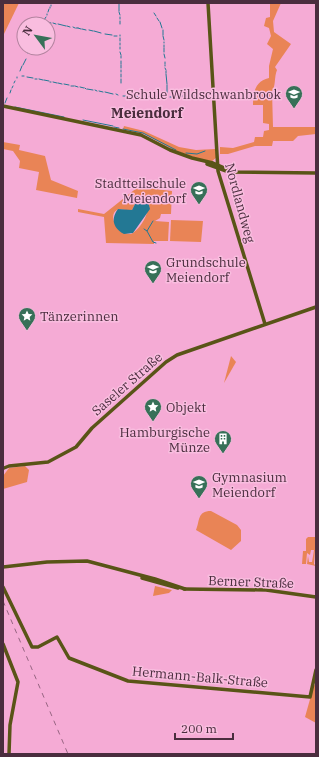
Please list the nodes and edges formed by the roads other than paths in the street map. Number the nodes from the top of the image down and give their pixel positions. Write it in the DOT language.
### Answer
graph roads {
  1 [pos="208,3"];
  2 [pos="3,106"];
  3 [pos="218,167"];
  4 [pos="316,173"];
  5 [pos="316,307"];
  6 [pos="265,324"];
  7 [pos="4,467"];
  8 [pos="3,473"];
  9 [pos="3,567"];
  10 [pos="3,587"];
  11 [pos="316,597"];
  12 [pos="3,644"];
  13 [pos="316,670"];
  14 [pos="9,754"];
  1 -- 3 [label="street, Nordlandweg"];
  2 -- 3 [label="street"];
  3 -- 4 [label="street"];
  3 -- 6 [label="street, Nordlandweg"];
  5 -- 6 [label="street, Saseler Straße"];
  6 -- 7 [label="street, Saseler Straße"];
  7 -- 8 [label="street, Saseler Straße"];
  9 -- 11 [label="street, Berner Straße"];
  10 -- 13 [label="street, Hermann-Balk-Straße"];
  12 -- 14 [label="street"];
}
